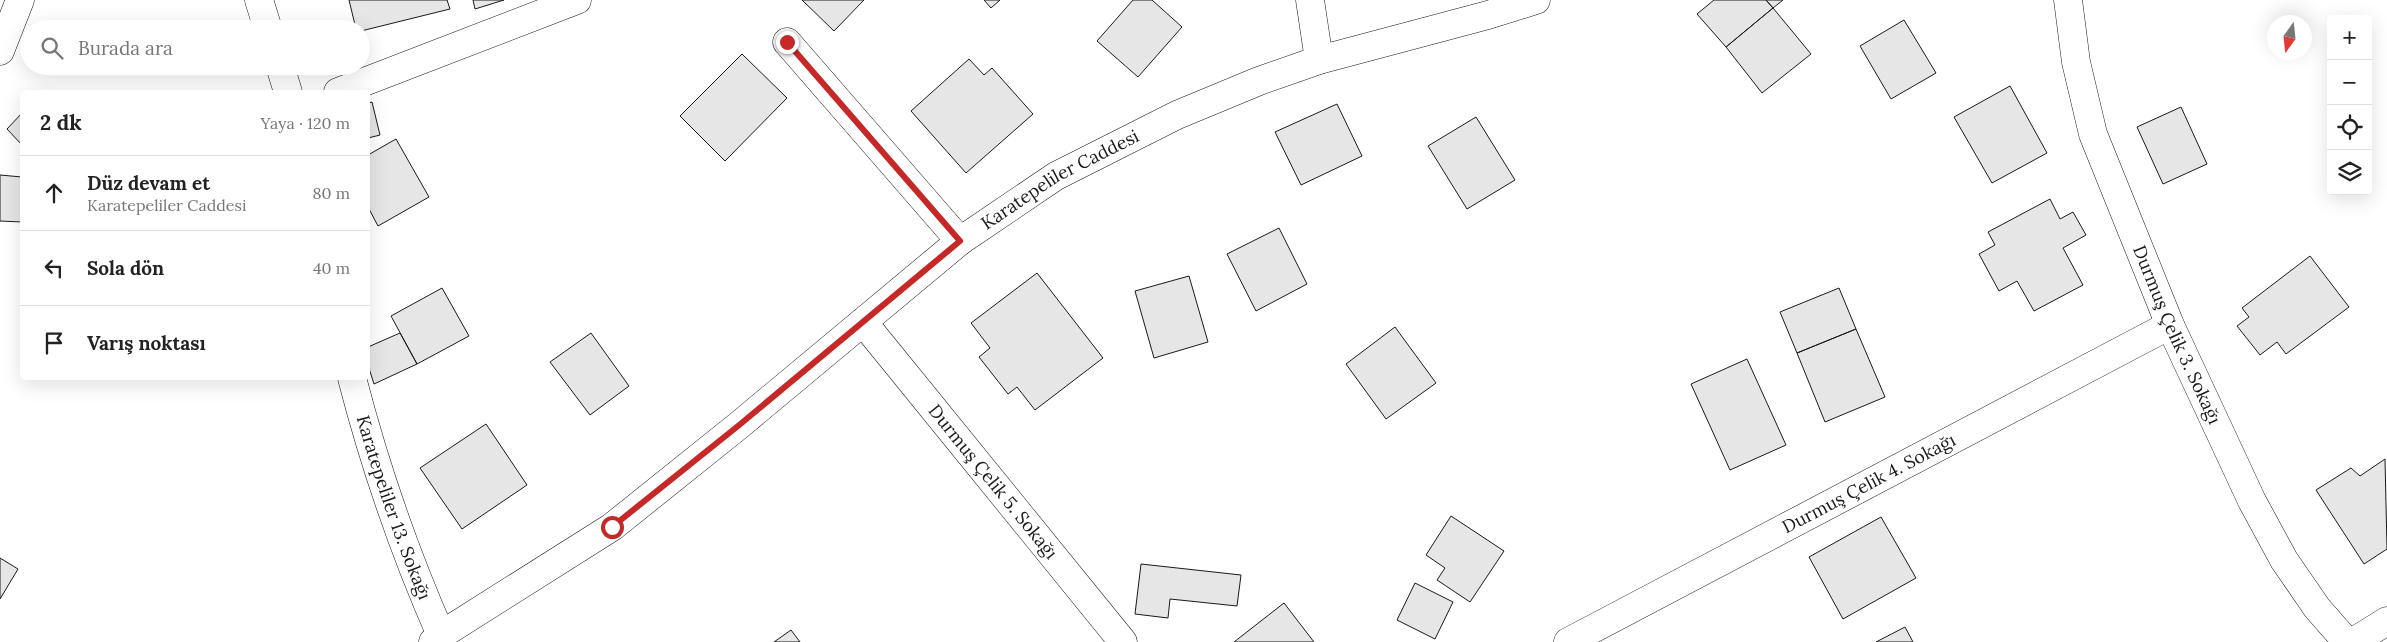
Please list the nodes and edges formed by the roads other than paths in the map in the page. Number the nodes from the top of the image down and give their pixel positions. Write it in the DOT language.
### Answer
graph roads {
  1 [pos="20,0"];
  2 [pos="259,0"];
  3 [pos="577,0"];
  4 [pos="1310,0"];
  5 [pos="1536,0"];
  6 [pos="2068,0"];
  7 [pos="265,20"];
  8 [pos="787,42"];
  9 [pos="0,51"];
  10 [pos="1319,60"];
  11 [pos="283,75"];
  12 [pos="287,90"];
  13 [pos="343,90"];
  14 [pos="960,241"];
  15 [pos="863,322"];
  16 [pos="2170,325"];
  17 [pos="353,380"];
  18 [pos="2387,621"];
  19 [pos="437,638"];
  20 [pos="1122,642"];
  21 [pos="1568,642"];
  22 [pos="2347,642"];
  23 [pos="2354,642"];
  1 -- 9 [label="street"];
  2 -- 7 [label="street"];
  3 -- 13 [label="street"];
  4 -- 10 [label="street"];
  5 -- 10 [label="street, Karatepeliler Caddesi"];
  6 -- 16 [label="street, Durmuş Çelik 3. Sokağı"];
  8 -- 14 [label="street"];
  10 -- 14 [label="street, Karatepeliler Caddesi"];
  11 -- 12 [label="street"];
  14 -- 15 [label="street, Karatepeliler Caddesi"];
  15 -- 19 [label="street, Karatepeliler Caddesi"];
  15 -- 20 [label="street, Durmuş Çelik 5. Sokağı"];
  16 -- 21 [label="street, Durmuş Çelik 4. Sokağı"];
  16 -- 22 [label="street, Durmuş Çelik 3. Sokağı"];
  17 -- 19 [label="street, Karatepeliler 13. Sokağı"];
  18 -- 23 [label="street"];
}
